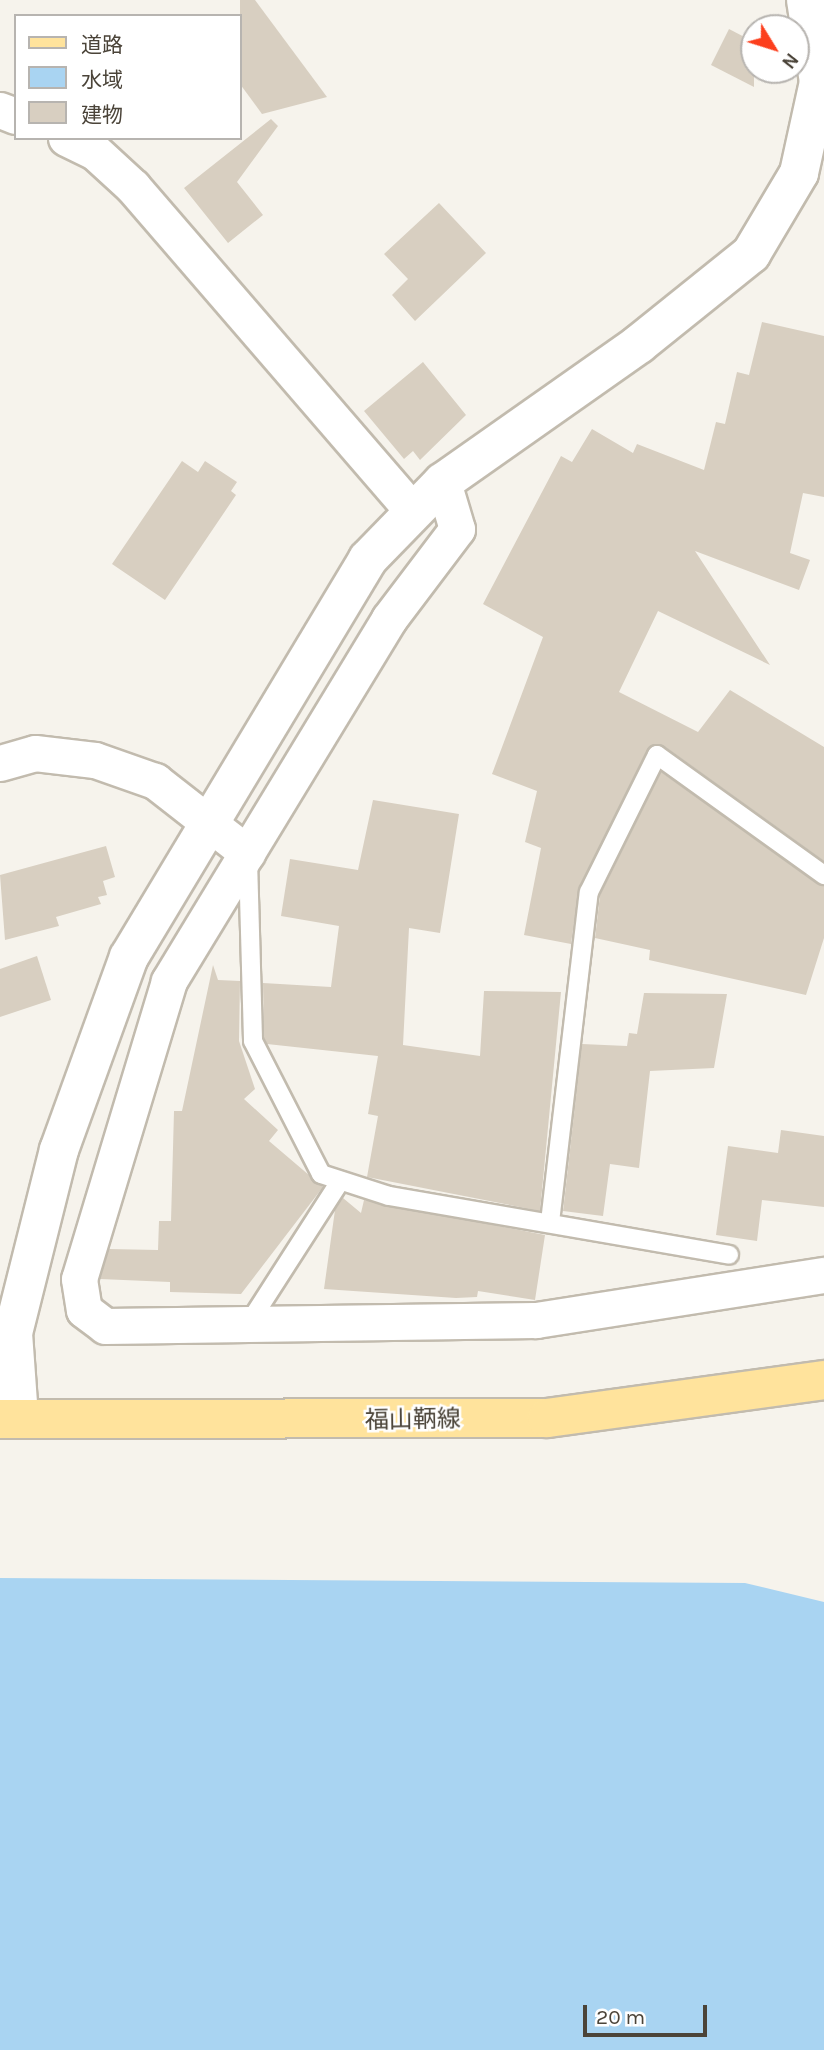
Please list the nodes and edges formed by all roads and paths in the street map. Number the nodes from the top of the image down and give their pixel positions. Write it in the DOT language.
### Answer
graph roads {
  1 [pos="806,0"];
  2 [pos="70,140"];
  3 [pos="812,174"];
  4 [pos="443,482"];
  5 [pos="412,510"];
  6 [pos="0,762"];
  7 [pos="209,818"];
  8 [pos="247,853"];
  9 [pos="824,875"];
  10 [pos="340,1181"];
  11 [pos="550,1222"];
  12 [pos="729,1255"];
  13 [pos="824,1275"];
  14 [pos="249,1322"];
  15 [pos="824,1380"];
  16 [pos="10,1418"];
  1 -- 3 [label="street"];
  2 -- 5 [label="street"];
  3 -- 4 [label="street"];
  4 -- 5 [label="street"];
  4 -- 8 [label="street"];
  5 -- 7 [label="street"];
  6 -- 7 [label="street"];
  7 -- 8 [label="street"];
  7 -- 16 [label="street"];
  8 -- 10 [label="lane"];
  8 -- 14 [label="street"];
  9 -- 11 [label="lane"];
  10 -- 11 [label="lane"];
  10 -- 14 [label="lane"];
  11 -- 12 [label="lane"];
  13 -- 14 [label="street"];
  15 -- 16 [label="main road, 福山鞆線"];
}
